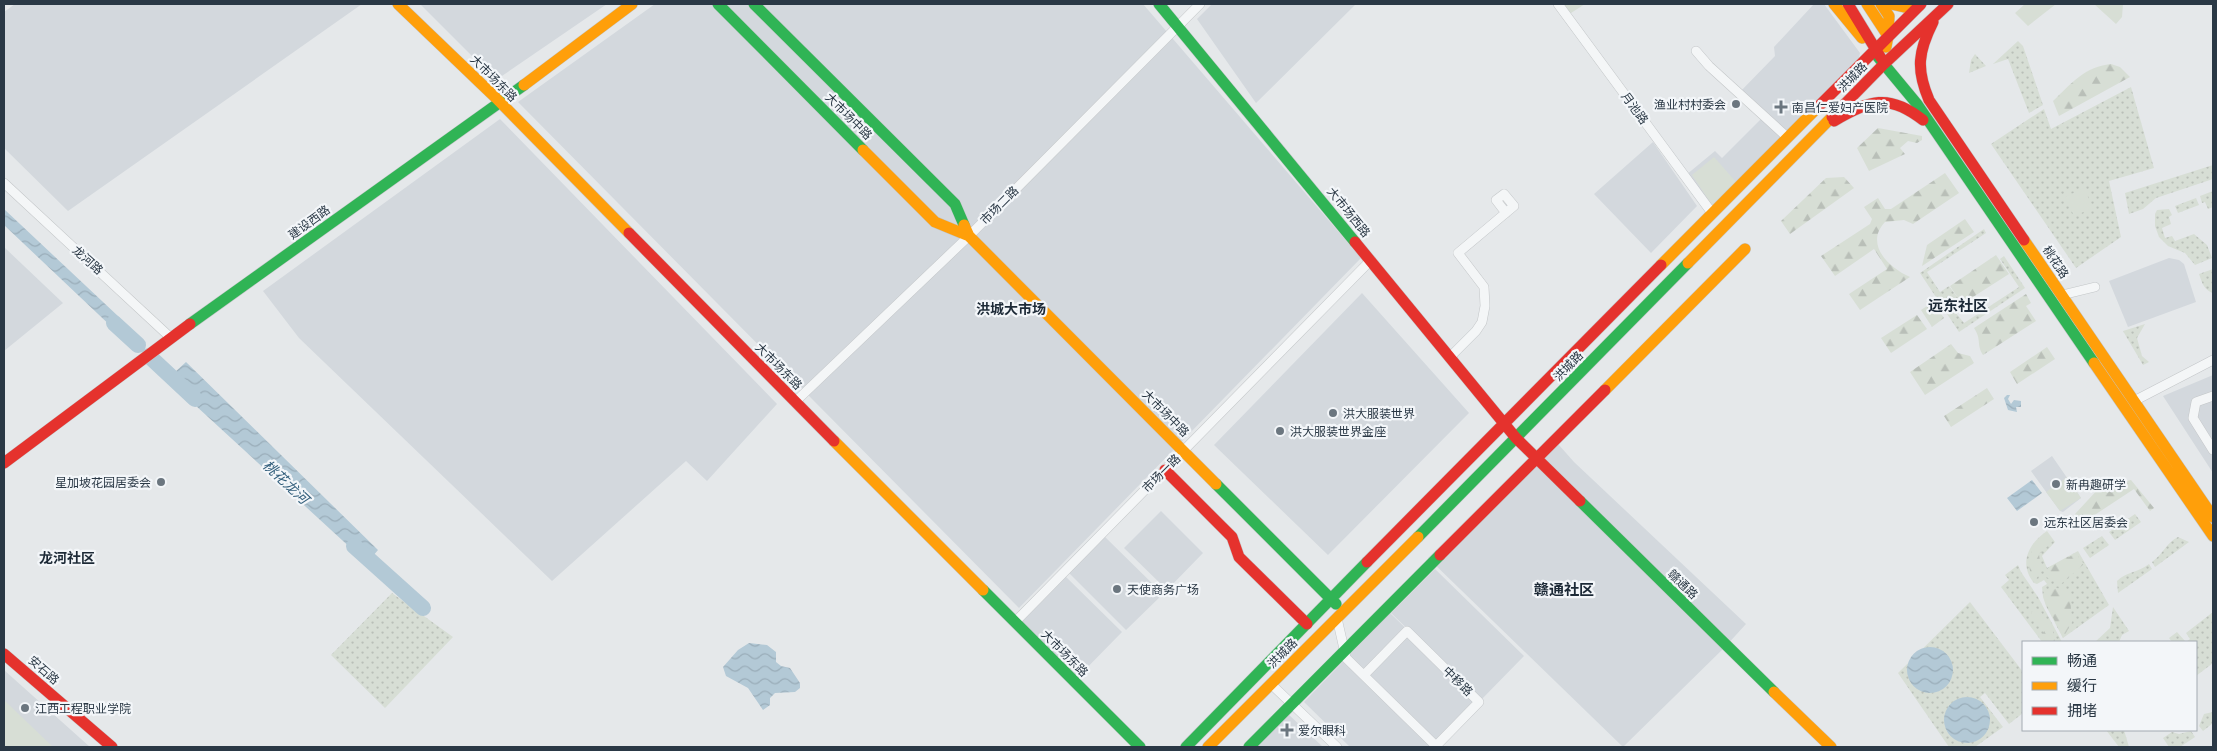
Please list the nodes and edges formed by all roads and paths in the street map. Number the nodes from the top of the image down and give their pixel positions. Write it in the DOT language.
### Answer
graph roads {
  1 [pos="398,4"];
  2 [pos="621,4"];
  3 [pos="632,4"];
  4 [pos="718,4"];
  5 [pos="754,4"];
  6 [pos="1159,4"];
  7 [pos="1200,4"];
  8 [pos="1558,4"];
  9 [pos="1834,4"];
  10 [pos="1848,4"];
  11 [pos="1881,4"];
  12 [pos="1891,4"];
  13 [pos="1948,4"];
  14 [pos="1868,5"];
  15 [pos="1920,5"];
  16 [pos="1939,12"];
  17 [pos="1857,18"];
  18 [pos="1178,26"];
  19 [pos="1888,36"];
  20 [pos="1874,49"];
  21 [pos="1696,51"];
  22 [pos="1884,64"];
  23 [pos="498,100"];
  24 [pos="1819,130"];
  25 [pos="1939,135"];
  26 [pos="1787,137"];
  27 [pos="4,183"];
  28 [pos="1506,213"];
  29 [pos="1712,213"];
  30 [pos="969,236"];
  31 [pos="1745,248"];
  32 [pos="1371,260"];
  33 [pos="2095,287"];
  34 [pos="2062,295"];
  35 [pos="169,335"];
  36 [pos="1450,357"];
  37 [pos="2213,360"];
  38 [pos="2213,396"];
  39 [pos="2134,400"];
  40 [pos="794,402"];
  41 [pos="1503,423"];
  42 [pos="1516,438"];
  43 [pos="2213,450"];
  44 [pos="1184,451"];
  45 [pos="4,455"];
  46 [pos="1536,460"];
  47 [pos="4,463"];
  48 [pos="1165,470"];
  49 [pos="2213,517"];
  50 [pos="2213,536"];
  51 [pos="1332,599"];
  52 [pos="1340,614"];
  53 [pos="1015,622"];
  54 [pos="1307,624"];
  55 [pos="1345,651"];
  56 [pos="4,654"];
  57 [pos="1364,675"];
  58 [pos="1271,684"];
  59 [pos="1292,704"];
  60 [pos="112,747"];
  61 [pos="1140,747"];
  62 [pos="1186,747"];
  63 [pos="1208,747"];
  64 [pos="1248,747"];
  65 [pos="1337,747"];
  66 [pos="1832,747"];
  1 -- 23 [label="main road, 大市场东路"];
  2 -- 23 [label="main road, 建设西路"];
  3 -- 23 [label="main road, 建设西路"];
  4 -- 30 [label="main road, 大市场中路"];
  5 -- 30 [label="main road, 大市场中路"];
  6 -- 18 [label="main road, 大市场西路"];
  7 -- 18 [label="street, 市场二路"];
  8 -- 29 [label="street, 月池路"];
  9 -- 20 [label="main road"];
  10 -- 17 [label="main road"];
  11 -- 19 [label="main road"];
  12 -- 15 [label="main road"];
  13 -- 16 [label="main road, 洪城路"];
  14 -- 17 [label="main road"];
  14 -- 19 [label="main road"];
  15 -- 19 [label="main road, 洪城路"];
  16 -- 22 [label="main road, 洪城路"];
  16 -- 34 [label="main road, 桃花路"];
  17 -- 20 [label="main road"];
  18 -- 30 [label="street, 市场二路"];
  18 -- 32 [label="main road, 大市场西路"];
  19 -- 20 [label="main road, 洪城路"];
  19 -- 22 [label="main road"];
  20 -- 22 [label="main road, 桃花路"];
  20 -- 26 [label="main road, 洪城路"];
  21 -- 26 [label="street"];
  22 -- 24 [label="main road, 洪城路"];
  22 -- 25 [label="main road, 桃花路"];
  23 -- 35 [label="main road, 建设西路"];
  23 -- 40 [label="main road, 大市场东路"];
  24 -- 25 [label="main road"];
  24 -- 42 [label="main road, 洪城路"];
  25 -- 50 [label="main road, 桃花路"];
  26 -- 29 [label="main road, 洪城路"];
  27 -- 35 [label="street, 龙河路"];
  28 -- 36 [label="street"];
  29 -- 41 [label="main road, 洪城路"];
  30 -- 40 [label="street, 市场二路"];
  30 -- 44 [label="main road, 大市场中路"];
  31 -- 46 [label="main road"];
  32 -- 36 [label="main road, 大市场西路"];
  32 -- 44 [label="street, 市场一路"];
  33 -- 34 [label="street"];
  34 -- 39 [label="main road, 桃花路"];
  35 -- 45 [label="main road, 建设西路"];
  35 -- 47 [label="main road, 建设西路"];
  36 -- 41 [label="main road, 大市场西路"];
  37 -- 39 [label="street"];
  38 -- 43 [label="street"];
  39 -- 49 [label="main road, 桃花路"];
  40 -- 53 [label="main road, 大市场东路"];
  41 -- 42 [label="main road, 大市场西路"];
  41 -- 51 [label="main road, 洪城路"];
  42 -- 46 [label="main road, 赣通路"];
  42 -- 52 [label="main road, 洪城路"];
  44 -- 48 [label="street, 市场一路"];
  44 -- 51 [label="main road, 大市场中路"];
  46 -- 55 [label="main road"];
  46 -- 66 [label="main road, 赣通路"];
  48 -- 53 [label="street, 市场一路"];
  48 -- 54 [label="main road"];
  51 -- 52 [label="main road, 大市场中路"];
  51 -- 54 [label="main road, 洪城路"];
  52 -- 55 [label="street, 中移路"];
  52 -- 58 [label="main road, 洪城路"];
  53 -- 61 [label="main road, 大市场东路"];
  54 -- 62 [label="main road, 洪城路"];
  55 -- 57 [label="street, 中移路"];
  55 -- 59 [label="main road"];
  56 -- 60 [label="main road, 安石路"];
  57 -- 57 [label="street, 中移路"];
  58 -- 59 [label="street"];
  58 -- 63 [label="main road, 洪城路"];
  59 -- 64 [label="main road"];
  59 -- 65 [label="street"];
}
